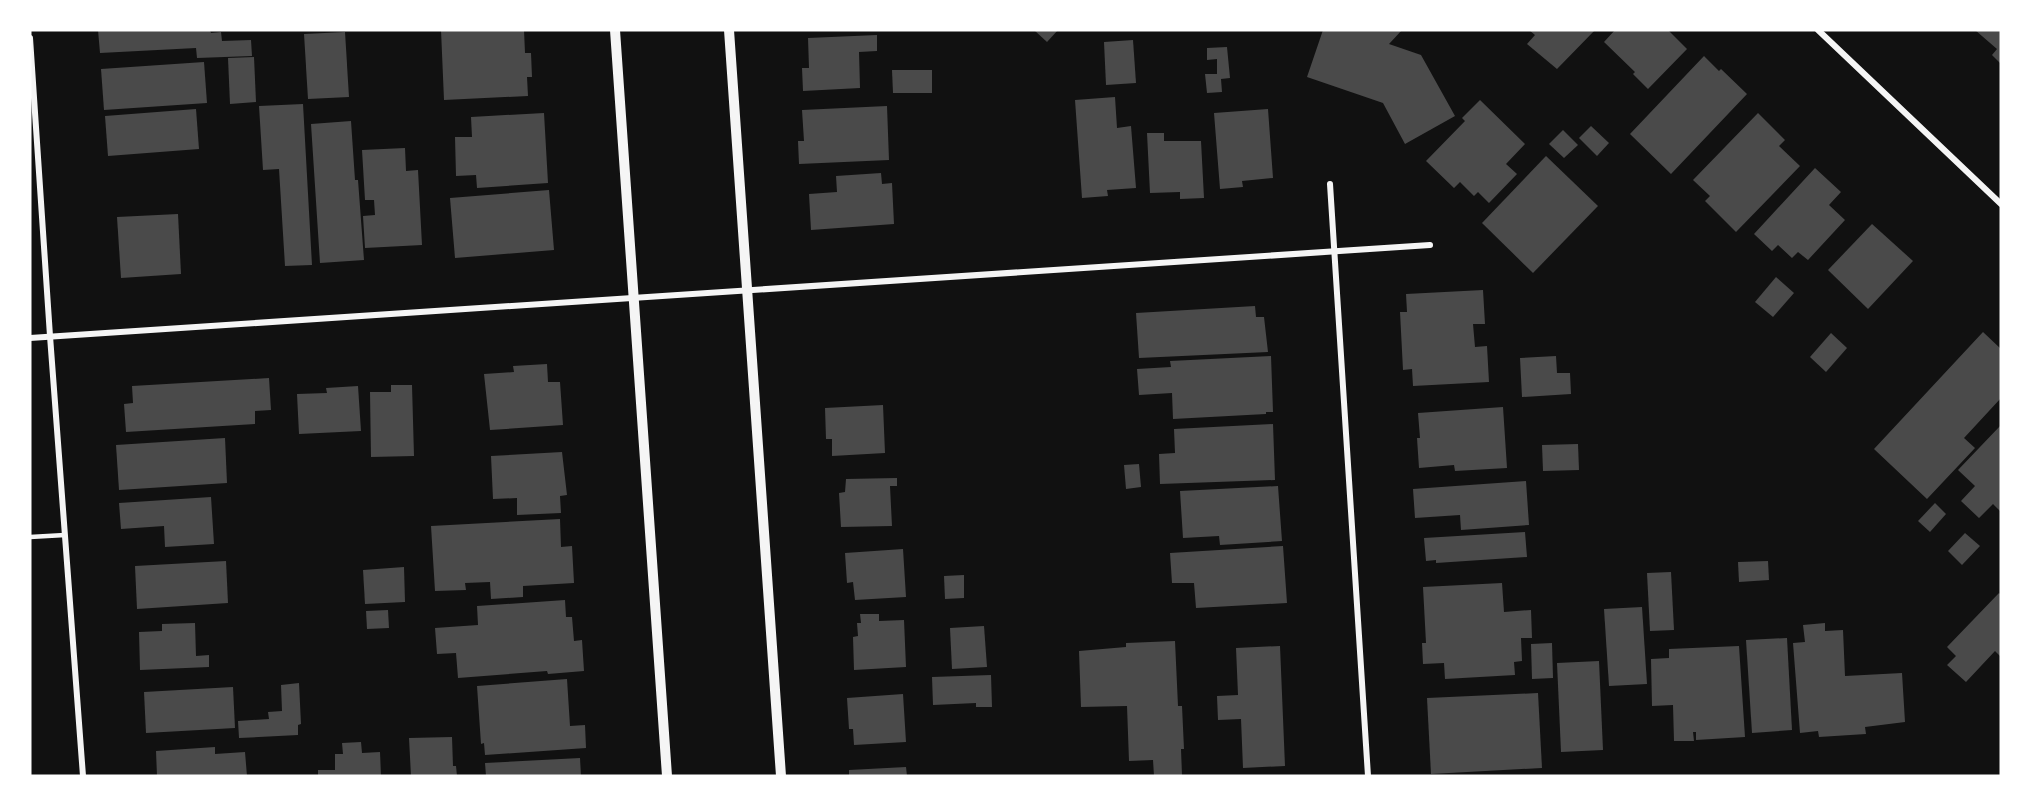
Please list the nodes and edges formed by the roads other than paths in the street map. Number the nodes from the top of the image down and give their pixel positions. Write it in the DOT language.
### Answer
graph roads {
  1 [pos="615,30"];
  2 [pos="729,30"];
  3 [pos="1818,30"];
  4 [pos="30,38"];
  5 [pos="1330,184"];
  6 [pos="2001,204"];
  7 [pos="1430,245"];
  8 [pos="1335,252"];
  9 [pos="747,290"];
  10 [pos="634,298"];
  11 [pos="50,336"];
  12 [pos="30,338"];
  13 [pos="65,535"];
  14 [pos="30,537"];
  15 [pos="83,776"];
  16 [pos="667,776"];
  17 [pos="781,776"];
  18 [pos="1368,776"];
  1 -- 10 [label="street"];
  2 -- 9 [label="street"];
  3 -- 6 [label="street"];
  4 -- 11 [label="street"];
  5 -- 8 [label="street"];
  7 -- 8 [label="street"];
  8 -- 9 [label="street"];
  8 -- 18 [label="street"];
  9 -- 10 [label="street"];
  9 -- 17 [label="street"];
  10 -- 11 [label="street"];
  10 -- 16 [label="street"];
  11 -- 12 [label="street"];
  11 -- 13 [label="street"];
  13 -- 14 [label="lane"];
  13 -- 15 [label="street"];
}
